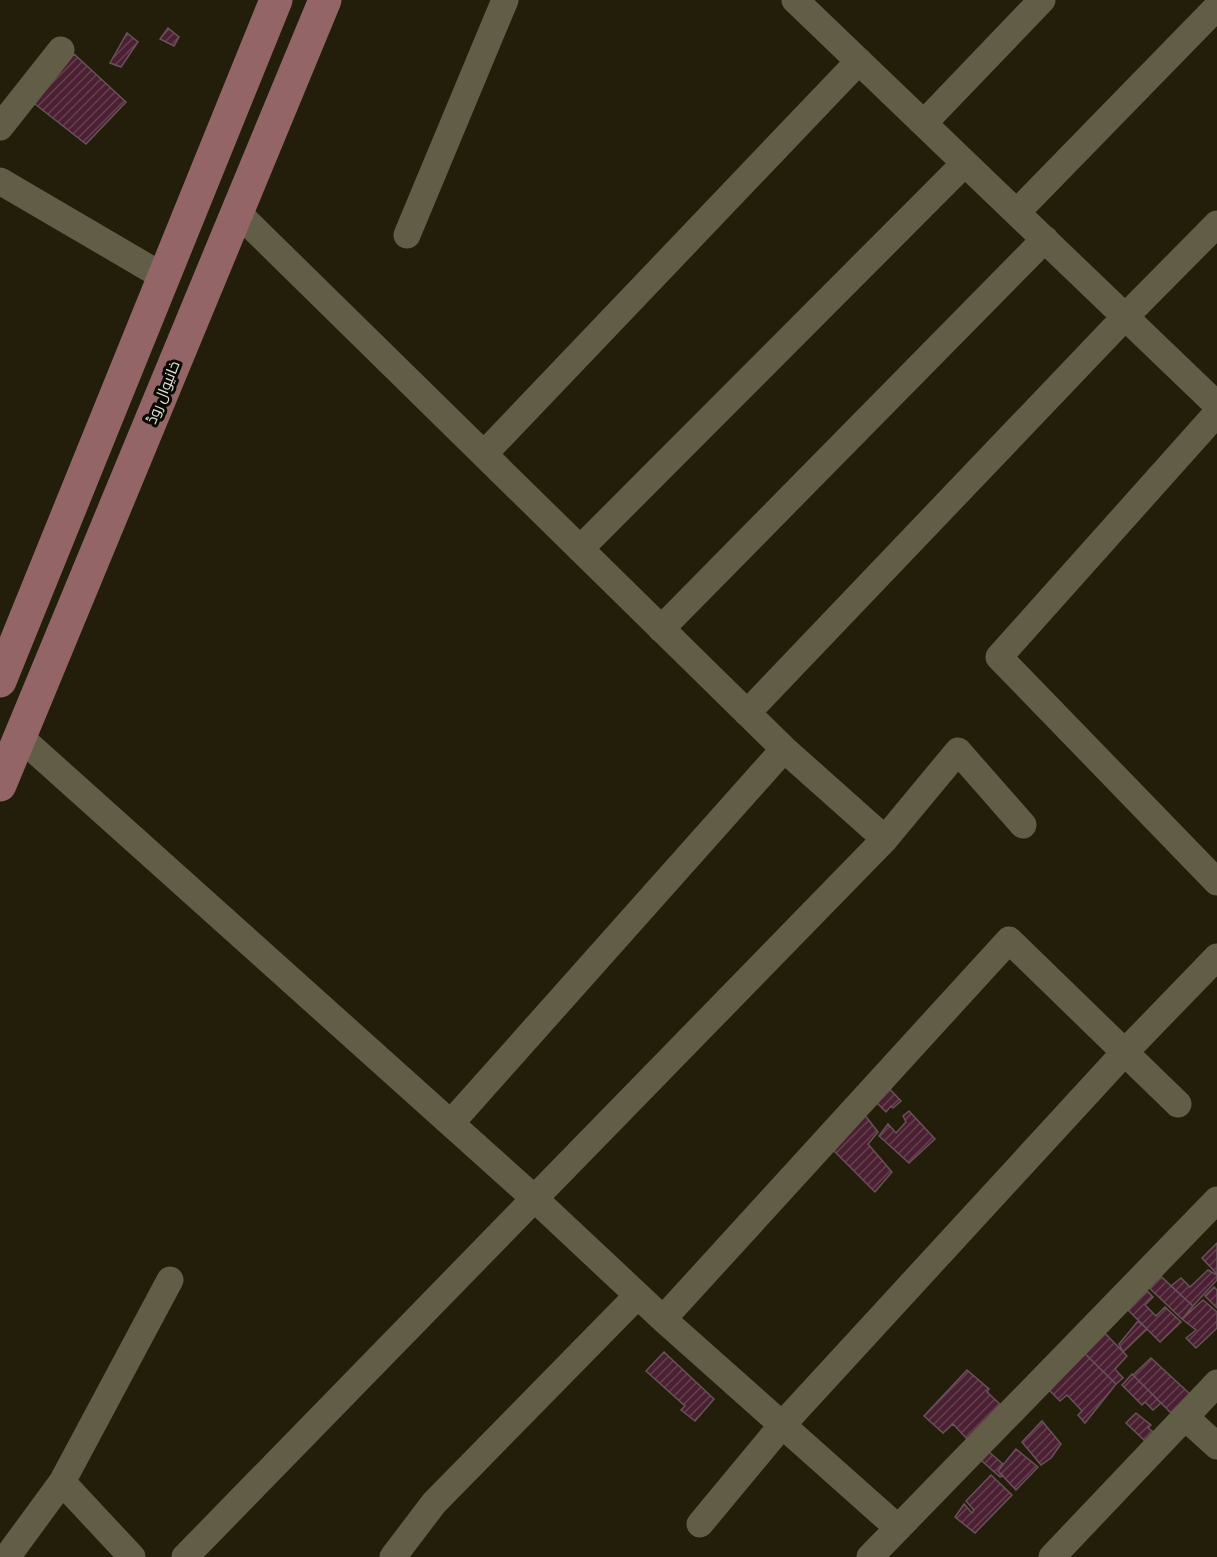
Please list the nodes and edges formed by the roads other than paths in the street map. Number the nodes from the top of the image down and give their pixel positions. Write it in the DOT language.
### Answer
graph roads {
  1 [pos="276,0"];
  2 [pos="325,0"];
  3 [pos="505,0"];
  4 [pos="795,0"];
  5 [pos="1042,0"];
  6 [pos="1217,7"];
  7 [pos="61,50"];
  8 [pos="859,61"];
  9 [pos="924,123"];
  10 [pos="0,127"];
  11 [pos="965,163"];
  12 [pos="0,181"];
  13 [pos="237,212"];
  14 [pos="1017,213"];
  15 [pos="1217,224"];
  16 [pos="406,235"];
  17 [pos="1045,239"];
  18 [pos="164,277"];
  19 [pos="1125,316"];
  20 [pos="1217,405"];
  21 [pos="1217,413"];
  22 [pos="484,454"];
  23 [pos="580,549"];
  24 [pos="661,629"];
  25 [pos="0,681"];
  26 [pos="747,713"];
  27 [pos="20,737"];
  28 [pos="784,749"];
  29 [pos="0,785"];
  30 [pos="1023,825"];
  31 [pos="885,839"];
  32 [pos="1217,882"];
  33 [pos="1217,957"];
  34 [pos="1125,1052"];
  35 [pos="1178,1104"];
  36 [pos="450,1123"];
  37 [pos="535,1199"];
  38 [pos="1217,1200"];
  39 [pos="170,1280"];
  40 [pos="637,1296"];
  41 [pos="663,1319"];
  42 [pos="1217,1383"];
  43 [pos="1185,1417"];
  44 [pos="783,1424"];
  45 [pos="1217,1446"];
  46 [pos="62,1482"];
  47 [pos="700,1524"];
  48 [pos="898,1528"];
  49 [pos="874,1556"];
  50 [pos="7,1557"];
  51 [pos="132,1557"];
  52 [pos="185,1557"];
  53 [pos="393,1557"];
  54 [pos="1052,1557"];
  1 -- 18 [label="main road"];
  2 -- 13 [label="main road, خانیوال روڈ"];
  3 -- 16 [label="street"];
  4 -- 8 [label="street"];
  5 -- 9 [label="street"];
  6 -- 14 [label="street"];
  7 -- 10 [label="street"];
  8 -- 9 [label="street"];
  8 -- 22 [label="street"];
  9 -- 11 [label="street"];
  11 -- 14 [label="street"];
  11 -- 23 [label="street"];
  12 -- 18 [label="street"];
  13 -- 22 [label="street"];
  13 -- 27 [label="main road, خانیوال روڈ"];
  14 -- 17 [label="street"];
  15 -- 19 [label="street"];
  17 -- 19 [label="street"];
  17 -- 24 [label="street"];
  18 -- 25 [label="main road"];
  19 -- 20 [label="street"];
  19 -- 26 [label="street"];
  21 -- 32 [label="street"];
  22 -- 23 [label="street"];
  23 -- 24 [label="street"];
  24 -- 26 [label="street"];
  26 -- 28 [label="street"];
  27 -- 29 [label="main road, خانیوال روڈ"];
  27 -- 36 [label="street"];
  28 -- 31 [label="street"];
  28 -- 36 [label="street"];
  30 -- 31 [label="street"];
  31 -- 37 [label="street"];
  33 -- 34 [label="street"];
  34 -- 35 [label="street"];
  34 -- 41 [label="street"];
  34 -- 44 [label="street"];
  36 -- 37 [label="street"];
  37 -- 40 [label="street"];
  37 -- 52 [label="street"];
  38 -- 48 [label="street"];
  39 -- 46 [label="street"];
  40 -- 41 [label="street"];
  40 -- 53 [label="street"];
  41 -- 44 [label="street"];
  42 -- 43 [label="street"];
  43 -- 45 [label="street"];
  43 -- 54 [label="street"];
  44 -- 47 [label="street"];
  44 -- 48 [label="street"];
  46 -- 50 [label="street"];
  46 -- 51 [label="street"];
  48 -- 49 [label="street"];
}
